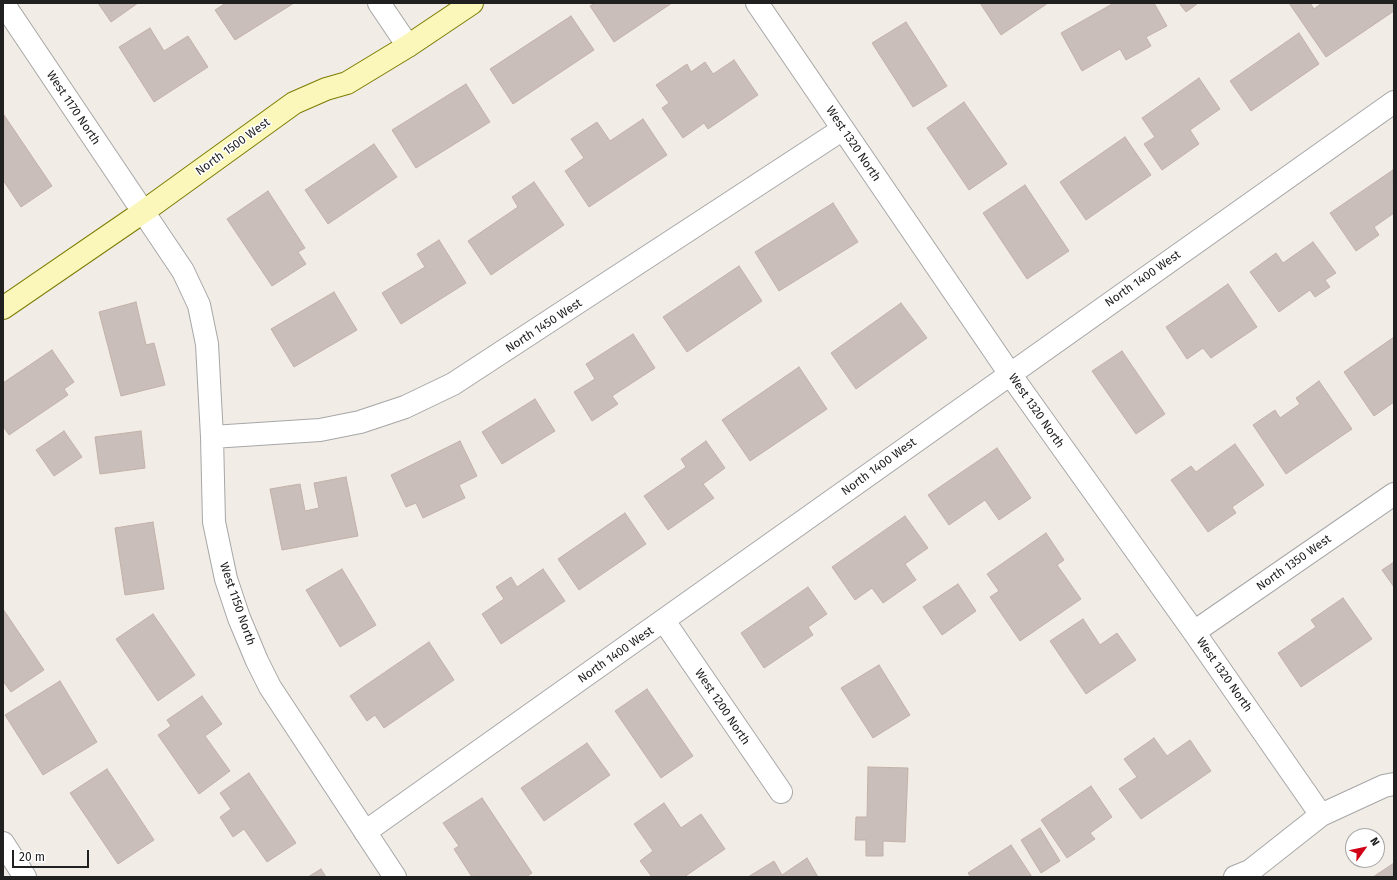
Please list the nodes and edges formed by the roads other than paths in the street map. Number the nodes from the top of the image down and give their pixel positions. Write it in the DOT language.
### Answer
graph roads {
  1 [pos="3,3"];
  2 [pos="379,3"];
  3 [pos="472,3"];
  4 [pos="757,3"];
  5 [pos="408,46"];
  6 [pos="1394,102"];
  7 [pos="843,129"];
  8 [pos="143,212"];
  9 [pos="3,308"];
  10 [pos="1010,374"];
  11 [pos="212,437"];
  12 [pos="1394,494"];
  13 [pos="664,621"];
  14 [pos="1194,632"];
  15 [pos="1394,784"];
  16 [pos="780,792"];
  17 [pos="1321,815"];
  18 [pos="365,832"];
  19 [pos="3,843"];
  20 [pos="25,877"];
  21 [pos="395,877"];
  22 [pos="1235,877"];
  1 -- 8 [label="street, West 1170 North"];
  2 -- 5 [label="street"];
  3 -- 5 [label="street, North 1500 West"];
  4 -- 7 [label="street, West 1320 North"];
  5 -- 8 [label="street, North 1500 West"];
  6 -- 10 [label="street, North 1400 West"];
  7 -- 10 [label="street, West 1320 North"];
  7 -- 11 [label="street, North 1450 West"];
  8 -- 9 [label="street, North 1500 West"];
  8 -- 11 [label="street, West 1150 North"];
  10 -- 13 [label="street, North 1400 West"];
  10 -- 14 [label="street, West 1320 North"];
  11 -- 18 [label="street, West 1150 North"];
  12 -- 14 [label="street, North 1350 West"];
  13 -- 16 [label="street, West 1200 North"];
  13 -- 18 [label="street, North 1400 West"];
  14 -- 17 [label="street, West 1320 North"];
  15 -- 17 [label="street"];
  17 -- 22 [label="street"];
  18 -- 21 [label="street, West 1150 North"];
  19 -- 20 [label="street"];
}
